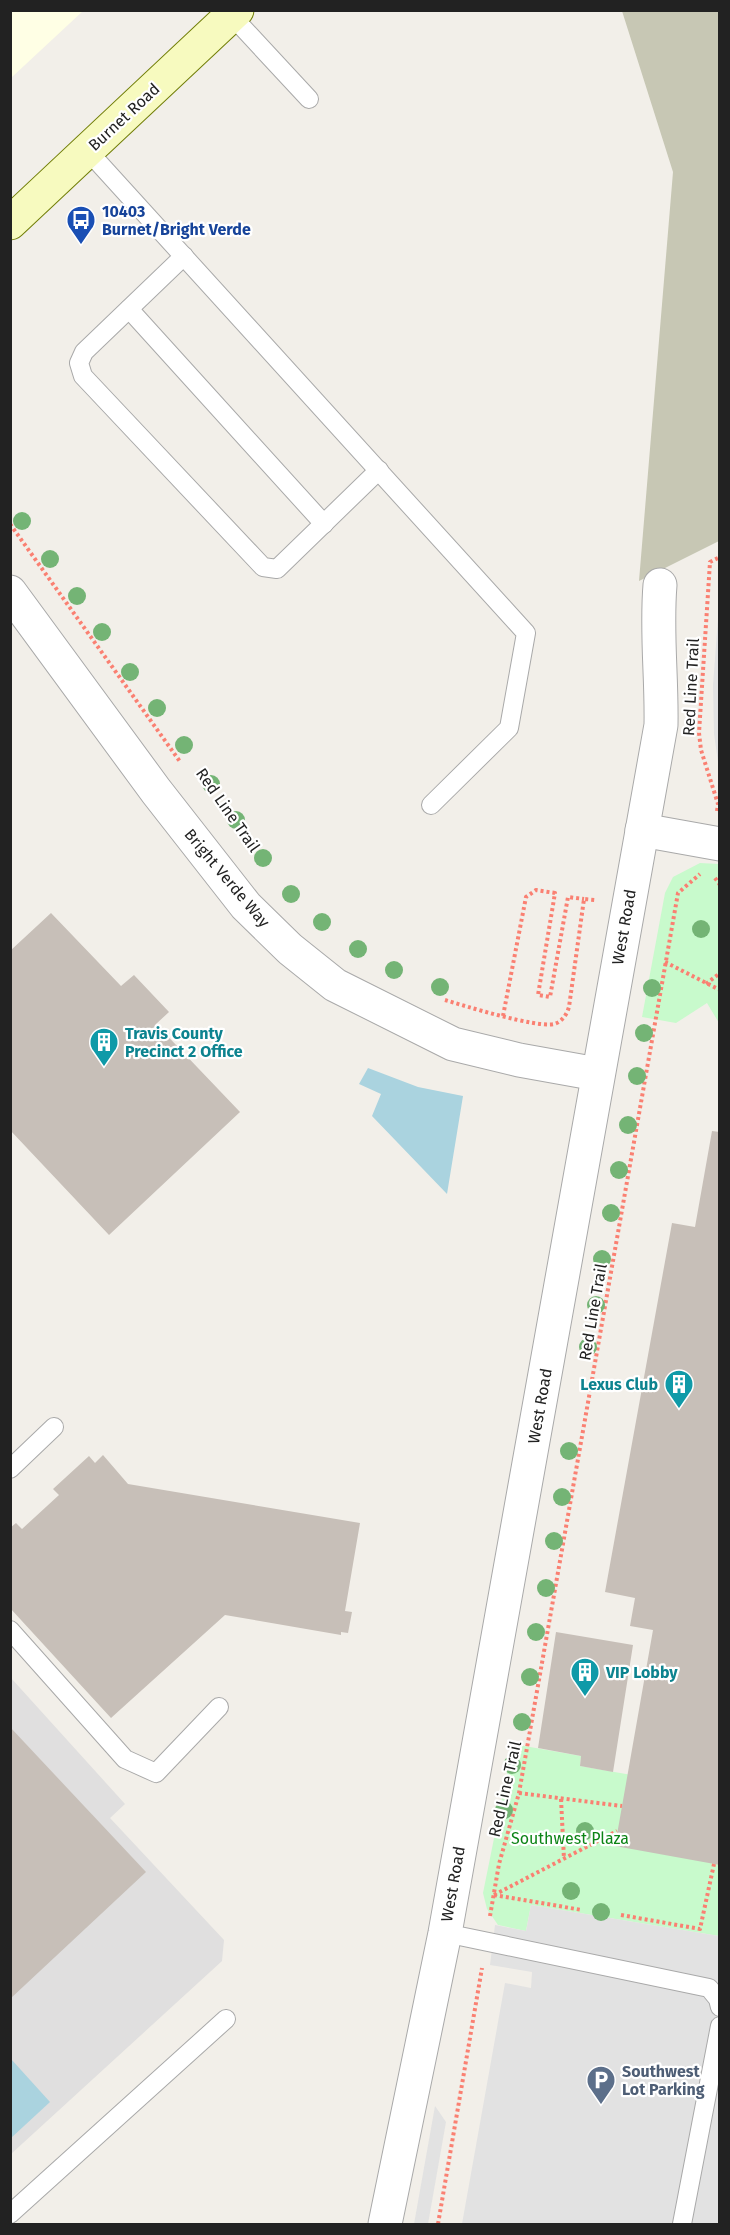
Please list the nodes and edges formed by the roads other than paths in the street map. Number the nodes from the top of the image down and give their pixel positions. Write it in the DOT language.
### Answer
graph roads {
  1 [pos="234,13"];
  2 [pos="309,99"];
  3 [pos="87,151"];
  4 [pos="10,223"];
  5 [pos="184,256"];
  6 [pos="129,309"];
  7 [pos="379,470"];
  8 [pos="324,524"];
  9 [pos="660,585"];
  10 [pos="10,592"];
  11 [pos="431,805"];
  12 [pos="642,830"];
  13 [pos="715,844"];
  14 [pos="597,1074"];
  15 [pos="54,1427"];
  16 [pos="10,1469"];
  17 [pos="10,1630"];
  18 [pos="219,1707"];
  19 [pos="445,1933"];
  20 [pos="720,2007"];
  21 [pos="226,2019"];
  22 [pos="720,2026"];
  23 [pos="10,2214"];
  24 [pos="386,2224"];
  25 [pos="682,2224"];
  1 -- 2 [label="lane"];
  1 -- 3 [label="main road, Burnet Road"];
  3 -- 4 [label="main road, Burnet Road"];
  3 -- 5 [label="lane"];
  5 -- 6 [label="lane"];
  5 -- 7 [label="lane"];
  6 -- 8 [label="lane"];
  6 -- 8 [label="lane"];
  7 -- 8 [label="lane"];
  7 -- 11 [label="lane"];
  9 -- 12 [label="street, West Road"];
  10 -- 14 [label="street, Bright Verde Way"];
  12 -- 13 [label="street"];
  12 -- 14 [label="street, West Road"];
  14 -- 19 [label="street, West Road"];
  15 -- 16 [label="lane"];
  17 -- 18 [label="lane"];
  19 -- 20 [label="lane"];
  19 -- 24 [label="street, West Road"];
  21 -- 23 [label="lane"];
  22 -- 25 [label="lane"];
}
